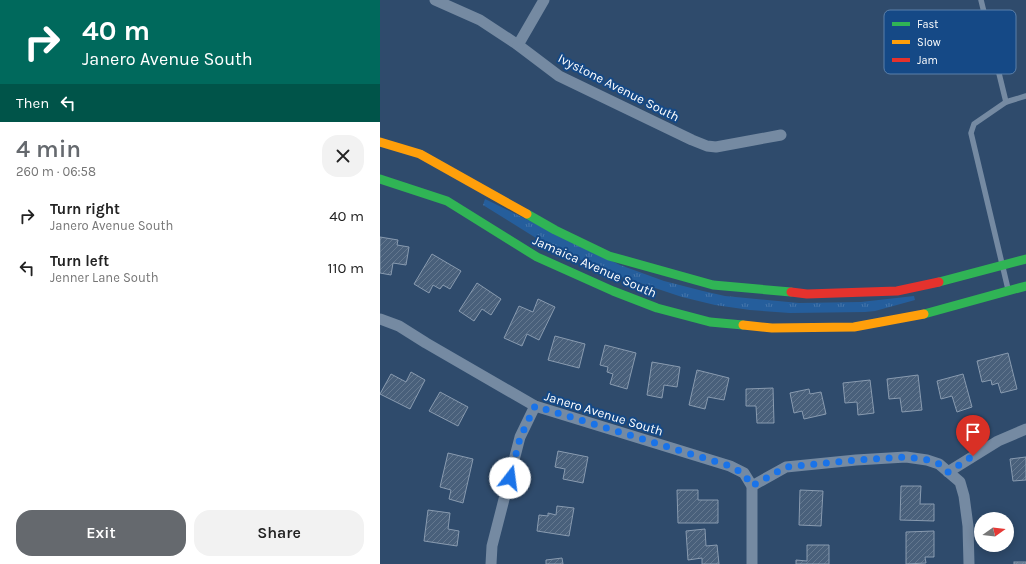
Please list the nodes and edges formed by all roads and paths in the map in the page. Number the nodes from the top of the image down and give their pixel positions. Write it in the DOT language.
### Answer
graph roads {
  1 [pos="435,0"];
  2 [pos="544,0"];
  3 [pos="982,0"];
  4 [pos="984,10"];
  5 [pos="518,45"];
  6 [pos="999,74"];
  7 [pos="1026,96"];
  8 [pos="1006,102"];
  9 [pos="781,135"];
  10 [pos="380,142"];
  11 [pos="380,178"];
  12 [pos="1026,259"];
  13 [pos="1002,266"];
  14 [pos="1026,286"];
  15 [pos="1008,290"];
  16 [pos="380,319"];
  17 [pos="535,406"];
  18 [pos="1026,430"];
  19 [pos="948,472"];
  20 [pos="752,486"];
  21 [pos="491,564"];
  22 [pos="752,564"];
  23 [pos="969,564"];
  1 -- 5 [label="street, Ivystone Avenue South"];
  2 -- 5 [label="street"];
  3 -- 4 [label="lane"];
  5 -- 9 [label="street, Ivystone Avenue South"];
  6 -- 8 [label="lane"];
  7 -- 8 [label="lane"];
  8 -- 13 [label="lane"];
  10 -- 13 [label="street, Jamaica Avenue South"];
  11 -- 15 [label="street, Jamaica Avenue South"];
  12 -- 13 [label="street, Jamaica Avenue South"];
  13 -- 15 [label="lane"];
  14 -- 15 [label="street, Jamaica Avenue South"];
  16 -- 17 [label="street, Janero Avenue South"];
  17 -- 20 [label="street, Janero Avenue South"];
  17 -- 21 [label="street"];
  18 -- 19 [label="street"];
  19 -- 20 [label="street"];
  19 -- 23 [label="street"];
  20 -- 22 [label="street"];
}
